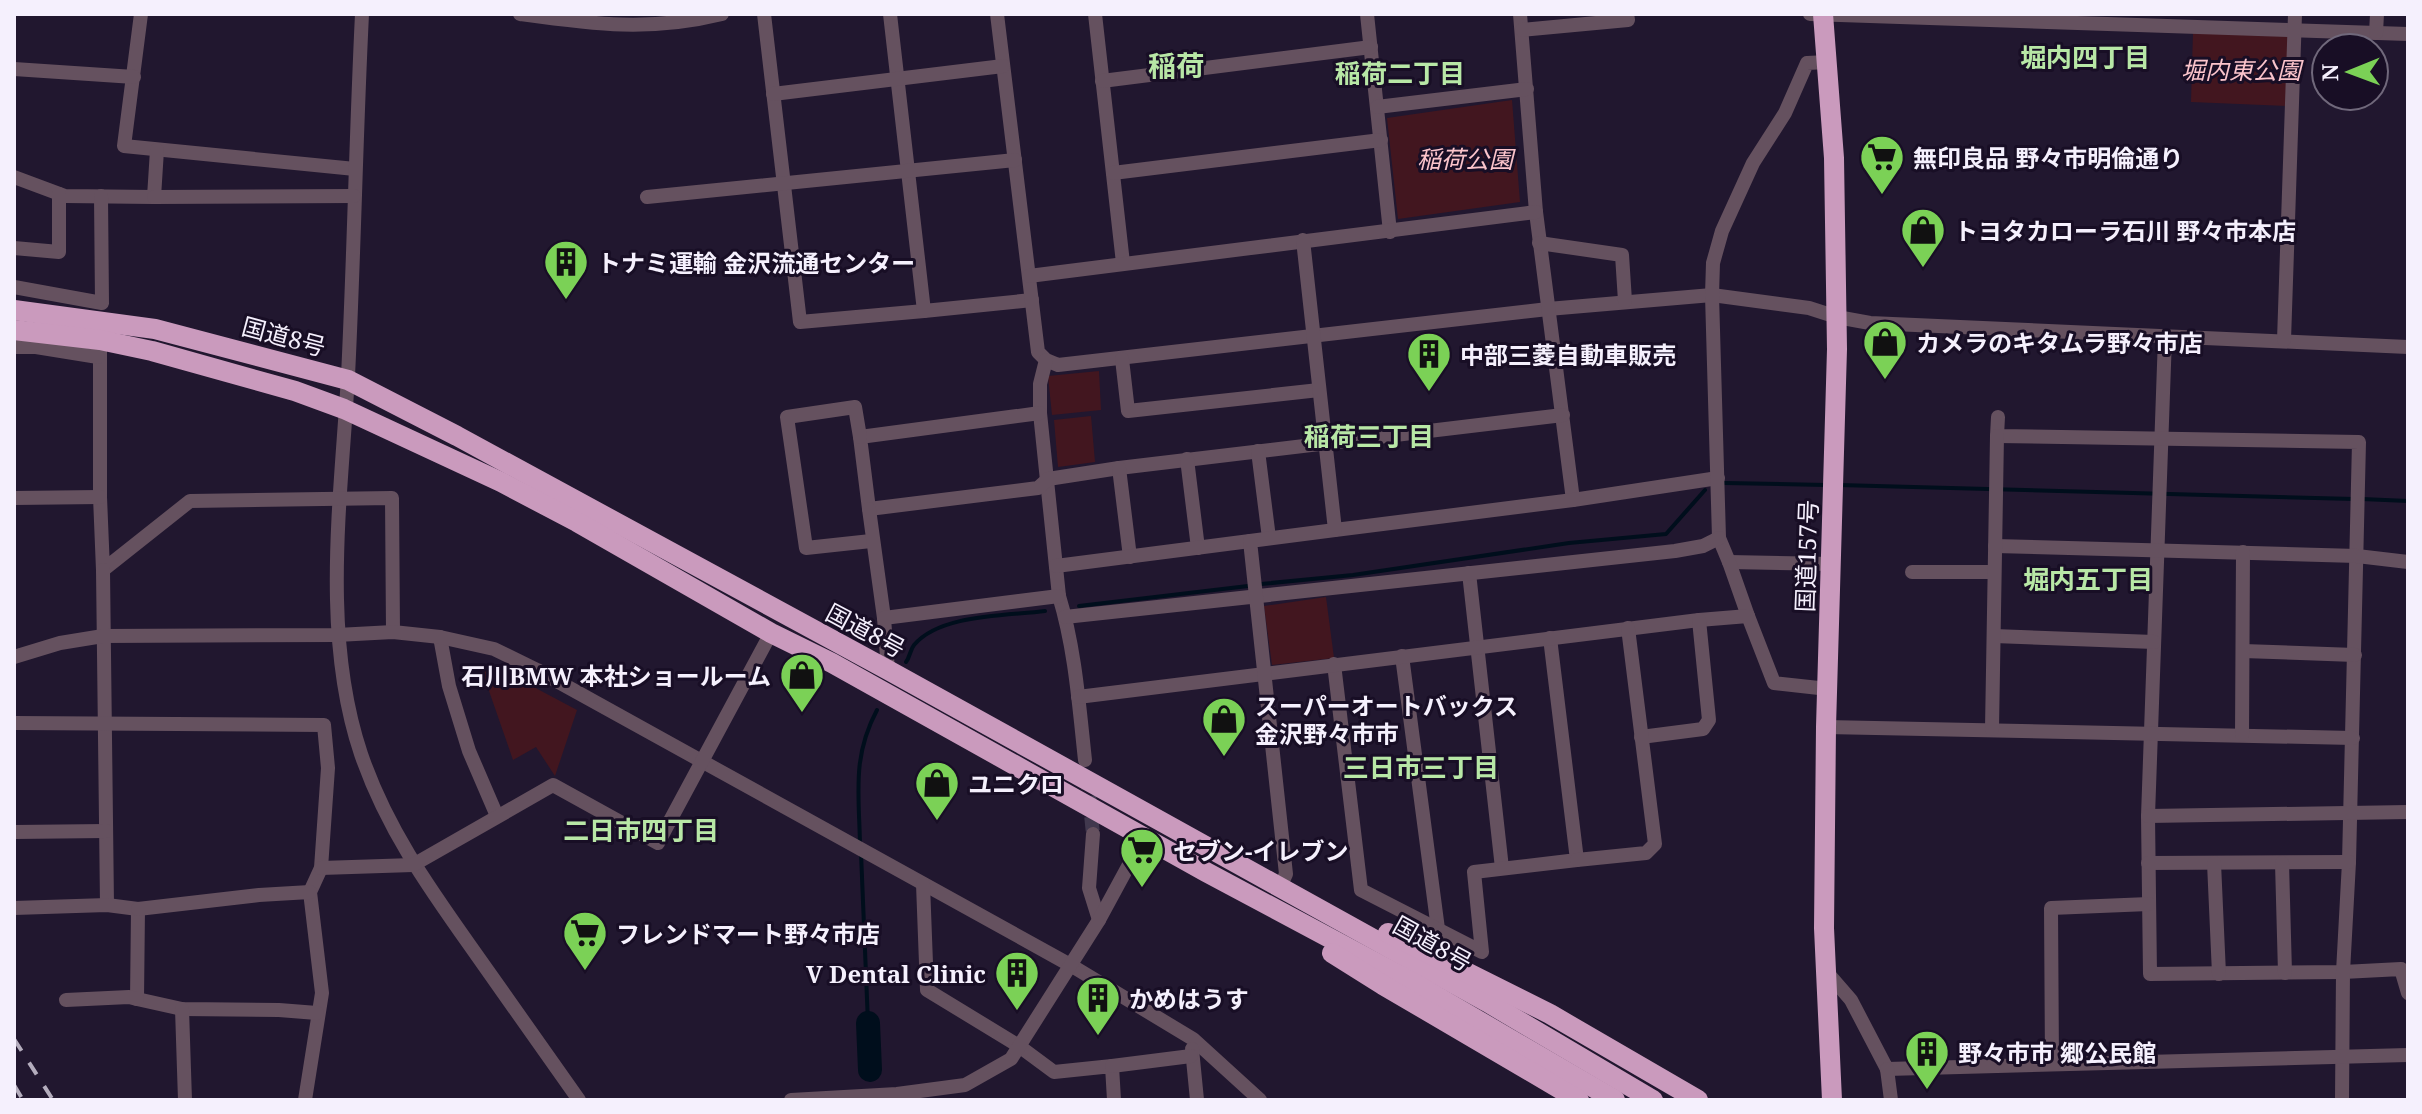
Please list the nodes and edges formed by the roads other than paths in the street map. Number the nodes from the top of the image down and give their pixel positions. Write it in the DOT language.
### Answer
graph roads {
  1 [pos="141,14"];
  2 [pos="362,14"];
  3 [pos="520,14"];
  4 [pos="722,14"];
  5 [pos="764,14"];
  6 [pos="890,14"];
  7 [pos="997,14"];
  8 [pos="1095,14"];
  9 [pos="1367,14"];
  10 [pos="1520,14"];
  11 [pos="1627,14"];
  12 [pos="2295,14"];
  13 [pos="1819,15"];
  14 [pos="2148,19"];
  15 [pos="601,20"];
  16 [pos="1522,30"];
  17 [pos="2295,30"];
  18 [pos="2349,32"];
  19 [pos="1371,47"];
  20 [pos="1827,62"];
  21 [pos="1003,66"];
  22 [pos="14,69"];
  23 [pos="134,77"];
  24 [pos="898,77"];
  25 [pos="1102,81"];
  26 [pos="1527,89"];
  27 [pos="773,94"];
  28 [pos="1377,107"];
  29 [pos="1381,140"];
  30 [pos="157,150"];
  31 [pos="1015,160"];
  32 [pos="355,169"];
  33 [pos="909,171"];
  34 [pos="1113,173"];
  35 [pos="14,177"];
  36 [pos="783,185"];
  37 [pos="59,194"];
  38 [pos="101,196"];
  39 [pos="354,196"];
  40 [pos="154,197"];
  41 [pos="647,197"];
  42 [pos="1536,212"];
  43 [pos="1390,232"];
  44 [pos="1303,240"];
  45 [pos="1539,243"];
  46 [pos="14,248"];
  47 [pos="1123,263"];
  48 [pos="1029,276"];
  49 [pos="14,287"];
  50 [pos="1712,295"];
  51 [pos="1032,300"];
  52 [pos="1625,301"];
  53 [pos="1548,309"];
  54 [pos="14,310"];
  55 [pos="924,311"];
  56 [pos="1837,317"];
  57 [pos="14,330"];
  58 [pos="101,330"];
  59 [pos="1314,336"];
  60 [pos="2165,337"];
  61 [pos="2284,340"];
  62 [pos="14,347"];
  63 [pos="2408,347"];
  64 [pos="1122,359"];
  65 [pos="1046,360"];
  66 [pos="348,380"];
  67 [pos="1319,390"];
  68 [pos="344,409"];
  69 [pos="1040,413"];
  70 [pos="1563,415"];
  71 [pos="1998,417"];
  72 [pos="1997,436"];
  73 [pos="860,437"];
  74 [pos="2162,439"];
  75 [pos="1326,442"];
  76 [pos="1258,451"];
  77 [pos="1187,459"];
  78 [pos="1119,468"];
  79 [pos="1718,478"];
  80 [pos="1048,479"];
  81 [pos="100,497"];
  82 [pos="14,498"];
  83 [pos="340,498"];
  84 [pos="1573,500"];
  85 [pos="869,509"];
  86 [pos="1335,530"];
  87 [pos="1269,538"];
  88 [pos="1719,538"];
  89 [pos="871,541"];
  90 [pos="1250,541"];
  91 [pos="1995,546"];
  92 [pos="1198,548"];
  93 [pos="2158,550"];
  94 [pos="2243,552"];
  95 [pos="2357,556"];
  96 [pos="1130,557"];
  97 [pos="1729,562"];
  98 [pos="2408,562"];
  99 [pos="1831,564"];
  100 [pos="1056,566"];
  101 [pos="103,570"];
  102 [pos="1912,572"];
  103 [pos="1994,572"];
  104 [pos="1469,573"];
  105 [pos="1255,595"];
  106 [pos="1059,596"];
  107 [pos="1748,616"];
  108 [pos="1065,617"];
  109 [pos="884,618"];
  110 [pos="1699,620"];
  111 [pos="1628,628"];
  112 [pos="393,632"];
  113 [pos="771,633"];
  114 [pos="337,635"];
  115 [pos="103,636"];
  116 [pos="1994,636"];
  117 [pos="440,637"];
  118 [pos="1550,638"];
  119 [pos="2154,642"];
  120 [pos="1477,646"];
  121 [pos="2243,651"];
  122 [pos="2355,655"];
  123 [pos="1402,656"];
  124 [pos="14,657"];
  125 [pos="1334,664"];
  126 [pos="888,670"];
  127 [pos="1263,674"];
  128 [pos="1828,689"];
  129 [pos="1078,697"];
  130 [pos="14,723"];
  131 [pos="105,725"];
  132 [pos="1826,727"];
  133 [pos="1992,729"];
  134 [pos="2151,733"];
  135 [pos="2242,735"];
  136 [pos="1641,737"];
  137 [pos="2353,738"];
  138 [pos="1085,760"];
  139 [pos="701,763"];
  140 [pos="2408,812"];
  141 [pos="2350,813"];
  142 [pos="497,816"];
  143 [pos="2148,816"];
  144 [pos="106,831"];
  145 [pos="14,832"];
  146 [pos="1093,834"];
  147 [pos="1144,837"];
  148 [pos="1577,860"];
  149 [pos="2349,862"];
  150 [pos="2148,863"];
  151 [pos="2214,863"];
  152 [pos="2282,863"];
  153 [pos="413,865"];
  154 [pos="321,868"];
  155 [pos="1502,868"];
  156 [pos="923,884"];
  157 [pos="1286,891"];
  158 [pos="310,892"];
  159 [pos="2149,904"];
  160 [pos="107,905"];
  161 [pos="14,908"];
  162 [pos="138,909"];
  163 [pos="1099,920"];
  164 [pos="1438,929"];
  165 [pos="1072,966"];
  166 [pos="1825,970"];
  167 [pos="2343,972"];
  168 [pos="2285,973"];
  169 [pos="2219,974"];
  170 [pos="2408,993"];
  171 [pos="137,999"];
  172 [pos="66,1000"];
  173 [pos="182,1009"];
  174 [pos="317,1013"];
  175 [pos="1193,1039"];
  176 [pos="1019,1046"];
  177 [pos="2408,1055"];
  178 [pos="1191,1056"];
  179 [pos="2341,1057"];
  180 [pos="2052,1064"];
  181 [pos="1112,1066"];
  182 [pos="1887,1069"];
  183 [pos="1594,1087"];
  184 [pos="901,1096"];
  185 [pos="862,1097"];
  186 [pos="1690,1098"];
  187 [pos="185,1100"];
  188 [pos="305,1100"];
  189 [pos="579,1100"];
  190 [pos="791,1100"];
  191 [pos="1114,1100"];
  192 [pos="1197,1100"];
  193 [pos="1260,1100"];
  194 [pos="1615,1100"];
  195 [pos="1653,1100"];
  196 [pos="1832,1100"];
  197 [pos="1891,1100"];
  198 [pos="2342,1100"];
  1 -- 23 [label="street"];
  2 -- 32 [label="street"];
  3 -- 15 [label="street"];
  4 -- 15 [label="street"];
  5 -- 27 [label="street"];
  6 -- 24 [label="street"];
  7 -- 21 [label="street"];
  8 -- 25 [label="street"];
  9 -- 19 [label="street"];
  10 -- 16 [label="street"];
  11 -- 16 [label="street"];
  12 -- 17 [label="street"];
  13 -- 14 [label="street"];
  13 -- 20 [label="highway, 国道157号"];
  14 -- 17 [label="street"];
  16 -- 26 [label="street"];
  17 -- 18 [label="street"];
  17 -- 61 [label="street"];
  19 -- 25 [label="street"];
  19 -- 28 [label="street"];
  20 -- 50 [label="street"];
  20 -- 56 [label="highway, 国道157号"];
  21 -- 24 [label="street"];
  21 -- 31 [label="street"];
  22 -- 23 [label="street"];
  23 -- 30 [label="street"];
  24 -- 27 [label="street"];
  24 -- 33 [label="street"];
  25 -- 34 [label="street"];
  26 -- 28 [label="street"];
  26 -- 42 [label="street"];
  27 -- 36 [label="street"];
  28 -- 29 [label="street"];
  29 -- 34 [label="street"];
  29 -- 43 [label="street"];
  30 -- 32 [label="street"];
  30 -- 40 [label="street"];
  31 -- 33 [label="street"];
  31 -- 48 [label="street"];
  32 -- 39 [label="street"];
  33 -- 36 [label="street"];
  33 -- 55 [label="street"];
  34 -- 47 [label="street"];
  35 -- 37 [label="street"];
  36 -- 41 [label="street"];
  36 -- 55 [label="street"];
  37 -- 38 [label="street"];
  37 -- 46 [label="street"];
  38 -- 40 [label="street"];
  38 -- 58 [label="street"];
  39 -- 40 [label="street"];
  39 -- 66 [label="street"];
  42 -- 43 [label="street"];
  42 -- 45 [label="street"];
  43 -- 44 [label="street"];
  44 -- 47 [label="street"];
  44 -- 59 [label="street"];
  45 -- 52 [label="street"];
  45 -- 53 [label="street"];
  47 -- 48 [label="street"];
  48 -- 51 [label="street"];
  49 -- 58 [label="street"];
  50 -- 52 [label="street"];
  50 -- 56 [label="street"];
  50 -- 79 [label="street"];
  51 -- 55 [label="street"];
  51 -- 65 [label="street"];
  52 -- 53 [label="street"];
  53 -- 59 [label="street"];
  53 -- 70 [label="street"];
  54 -- 58 [label="highway, 国道8号"];
  56 -- 60 [label="street"];
  56 -- 99 [label="highway, 国道157号"];
  57 -- 58 [label="highway, 国道8号"];
  58 -- 62 [label="street"];
  58 -- 66 [label="highway, 国道8号"];
  58 -- 68 [label="highway, 国道8号"];
  58 -- 81 [label="street"];
  59 -- 64 [label="street"];
  59 -- 67 [label="street"];
  60 -- 61 [label="street"];
  60 -- 74 [label="street"];
  61 -- 63 [label="street"];
  64 -- 65 [label="street"];
  64 -- 67 [label="street"];
  65 -- 69 [label="street"];
  66 -- 68 [label="street"];
  66 -- 126 [label="highway, 国道8号"];
  67 -- 75 [label="street"];
  68 -- 83 [label="street"];
  68 -- 113 [label="highway, 国道8号"];
  69 -- 73 [label="street"];
  69 -- 80 [label="street"];
  70 -- 75 [label="street"];
  70 -- 84 [label="street"];
  71 -- 72 [label="street"];
  72 -- 74 [label="street"];
  72 -- 91 [label="street"];
  73 -- 85 [label="street"];
  73 -- 89 [label="street"];
  74 -- 93 [label="street"];
  74 -- 95 [label="street"];
  75 -- 76 [label="street"];
  75 -- 86 [label="street"];
  76 -- 77 [label="street"];
  76 -- 87 [label="street"];
  77 -- 78 [label="street"];
  77 -- 92 [label="street"];
  78 -- 80 [label="street"];
  78 -- 96 [label="street"];
  79 -- 84 [label="street"];
  79 -- 88 [label="street"];
  80 -- 85 [label="street"];
  80 -- 100 [label="street"];
  81 -- 82 [label="street"];
  81 -- 101 [label="street"];
  83 -- 101 [label="street"];
  83 -- 112 [label="street"];
  83 -- 114 [label="street"];
  84 -- 86 [label="street"];
  85 -- 89 [label="street"];
  86 -- 87 [label="street"];
  87 -- 90 [label="street"];
  88 -- 97 [label="street"];
  88 -- 104 [label="street"];
  89 -- 109 [label="street"];
  90 -- 92 [label="street"];
  90 -- 105 [label="street"];
  91 -- 93 [label="street"];
  91 -- 103 [label="street"];
  92 -- 96 [label="street"];
  93 -- 94 [label="street"];
  93 -- 119 [label="street"];
  94 -- 95 [label="street"];
  94 -- 121 [label="street"];
  95 -- 98 [label="street"];
  95 -- 122 [label="street"];
  96 -- 100 [label="street"];
  97 -- 99 [label="street"];
  97 -- 107 [label="street"];
  99 -- 128 [label="highway, 国道157号"];
  100 -- 106 [label="street"];
  101 -- 115 [label="street"];
  102 -- 103 [label="street"];
  103 -- 116 [label="street"];
  104 -- 105 [label="street"];
  104 -- 120 [label="street"];
  105 -- 108 [label="street"];
  105 -- 127 [label="street"];
  106 -- 108 [label="street"];
  106 -- 109 [label="street"];
  107 -- 110 [label="street"];
  107 -- 128 [label="street"];
  108 -- 129 [label="street"];
  109 -- 126 [label="street"];
  110 -- 111 [label="street"];
  110 -- 136 [label="street"];
  111 -- 118 [label="street"];
  111 -- 136 [label="street"];
  112 -- 114 [label="street"];
  112 -- 117 [label="street"];
  113 -- 139 [label="street"];
  113 -- 147 [label="highway, 国道8号"];
  114 -- 115 [label="street"];
  114 -- 153 [label="street"];
  115 -- 124 [label="street"];
  115 -- 131 [label="street"];
  116 -- 119 [label="street"];
  116 -- 133 [label="street"];
  117 -- 139 [label="street"];
  117 -- 142 [label="street"];
  118 -- 120 [label="street"];
  118 -- 148 [label="street"];
  119 -- 134 [label="street"];
  120 -- 123 [label="street"];
  120 -- 155 [label="street"];
  121 -- 122 [label="street"];
  121 -- 135 [label="street"];
  122 -- 137 [label="street"];
  123 -- 125 [label="street"];
  123 -- 164 [label="street"];
  125 -- 127 [label="street"];
  125 -- 164 [label="street"];
  126 -- 157 [label="highway, 国道8号"];
  127 -- 129 [label="street"];
  127 -- 157 [label="street"];
  128 -- 132 [label="highway, 国道157号"];
  129 -- 138 [label="street"];
  130 -- 131 [label="street"];
  131 -- 144 [label="street"];
  131 -- 154 [label="street"];
  132 -- 133 [label="street"];
  132 -- 166 [label="highway, 国道157号"];
  133 -- 134 [label="street"];
  134 -- 135 [label="street"];
  134 -- 143 [label="street"];
  135 -- 137 [label="street"];
  136 -- 148 [label="street"];
  137 -- 141 [label="street"];
  139 -- 142 [label="street"];
  139 -- 156 [label="street"];
  140 -- 141 [label="street"];
  141 -- 143 [label="street"];
  141 -- 149 [label="street"];
  142 -- 153 [label="street"];
  143 -- 150 [label="street"];
  144 -- 145 [label="street"];
  144 -- 160 [label="street"];
  146 -- 163 [label="street"];
  147 -- 163 [label="street"];
  147 -- 183 [label="highway, 国道8号"];
  148 -- 155 [label="street"];
  149 -- 152 [label="street"];
  149 -- 167 [label="street"];
  150 -- 151 [label="street"];
  150 -- 159 [label="street"];
  151 -- 152 [label="street"];
  151 -- 169 [label="street"];
  152 -- 168 [label="street"];
  153 -- 154 [label="street"];
  153 -- 189 [label="street"];
  154 -- 158 [label="street"];
  155 -- 164 [label="street"];
  156 -- 165 [label="street"];
  156 -- 176 [label="street"];
  157 -- 183 [label="highway, 国道8号"];
  157 -- 186 [label="highway"];
  158 -- 162 [label="street"];
  158 -- 174 [label="street"];
  159 -- 169 [label="street"];
  159 -- 180 [label="street"];
  160 -- 161 [label="street"];
  160 -- 162 [label="street"];
  162 -- 171 [label="street"];
  163 -- 165 [label="street"];
  165 -- 175 [label="street"];
  165 -- 176 [label="street"];
  166 -- 182 [label="street"];
  166 -- 196 [label="highway, 国道157号"];
  167 -- 168 [label="street"];
  167 -- 170 [label="street"];
  167 -- 179 [label="street"];
  168 -- 169 [label="street"];
  171 -- 172 [label="street"];
  171 -- 173 [label="street"];
  173 -- 174 [label="street"];
  173 -- 187 [label="street"];
  174 -- 188 [label="street"];
  175 -- 178 [label="street"];
  175 -- 193 [label="street"];
  176 -- 181 [label="street"];
  176 -- 184 [label="street"];
  177 -- 179 [label="street"];
  178 -- 181 [label="street"];
  178 -- 192 [label="street"];
  179 -- 180 [label="street"];
  179 -- 198 [label="street"];
  180 -- 182 [label="street"];
  181 -- 191 [label="street"];
  182 -- 197 [label="street"];
  183 -- 194 [label="highway, 国道8号"];
  183 -- 195 [label="highway, 国道8号"];
  184 -- 185 [label="street"];
  185 -- 190 [label="street"];
}
